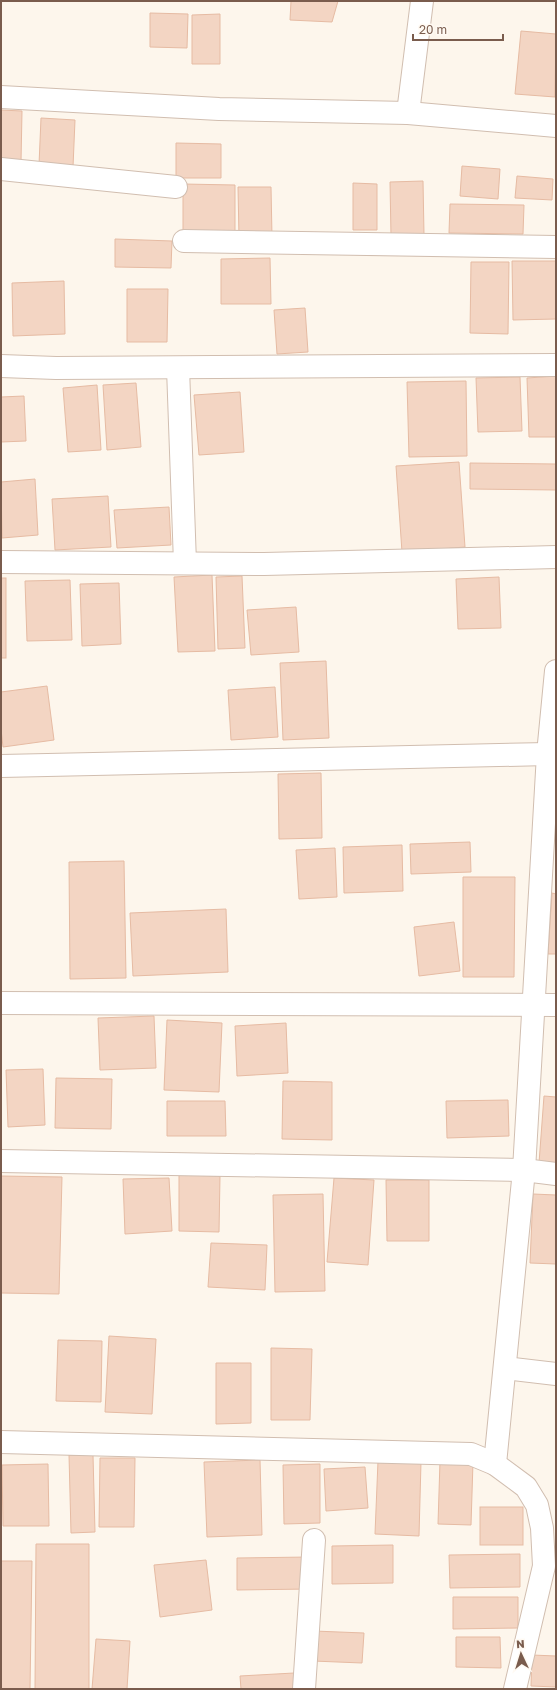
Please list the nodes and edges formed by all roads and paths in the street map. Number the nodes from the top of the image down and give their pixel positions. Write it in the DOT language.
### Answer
graph roads {
  1 [pos="422,1"];
  2 [pos="1,97"];
  3 [pos="408,113"];
  4 [pos="556,126"];
  5 [pos="1,169"];
  6 [pos="176,187"];
  7 [pos="184,240"];
  8 [pos="556,247"];
  9 [pos="556,365"];
  10 [pos="1,366"];
  11 [pos="178,368"];
  12 [pos="556,557"];
  13 [pos="1,562"];
  14 [pos="185,563"];
  15 [pos="556,671"];
  16 [pos="548,754"];
  17 [pos="1,766"];
  18 [pos="552,778"];
  19 [pos="1,1003"];
  20 [pos="534,1004"];
  21 [pos="556,1005"];
  22 [pos="1,1160"];
  23 [pos="524,1170"];
  24 [pos="556,1174"];
  25 [pos="505,1368"];
  26 [pos="556,1374"];
  27 [pos="1,1442"];
  28 [pos="495,1464"];
  29 [pos="314,1540"];
  30 [pos="550,1568"];
  31 [pos="304,1689"];
  32 [pos="515,1689"];
  1 -- 3 [label="street"];
  2 -- 3 [label="street"];
  3 -- 4 [label="street"];
  5 -- 6 [label="street"];
  7 -- 8 [label="street"];
  9 -- 11 [label="street"];
  10 -- 11 [label="street"];
  11 -- 14 [label="street"];
  12 -- 14 [label="street"];
  13 -- 14 [label="street"];
  15 -- 16 [label="street"];
  16 -- 17 [label="street"];
  16 -- 18 [label="street"];
  18 -- 20 [label="street"];
  19 -- 20 [label="street"];
  20 -- 21 [label="street"];
  20 -- 23 [label="street"];
  22 -- 23 [label="street"];
  23 -- 24 [label="street"];
  23 -- 25 [label="street"];
  25 -- 26 [label="street"];
  25 -- 28 [label="street"];
  27 -- 28 [label="street"];
  28 -- 30 [label="street"];
  29 -- 31 [label="street"];
  30 -- 32 [label="street"];
}
